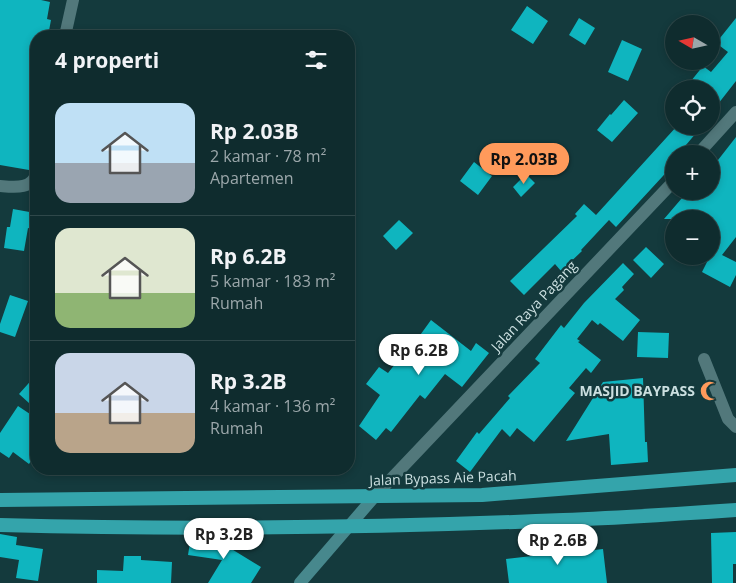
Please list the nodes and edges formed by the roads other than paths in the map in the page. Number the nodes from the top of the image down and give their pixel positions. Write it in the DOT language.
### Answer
graph roads {
  1 [pos="73,0"];
  2 [pos="66,30"];
  3 [pos="736,112"];
  4 [pos="706,145"];
  5 [pos="30,182"];
  6 [pos="0,186"];
  7 [pos="665,191"];
  8 [pos="704,360"];
  9 [pos="736,427"];
  10 [pos="736,475"];
  11 [pos="376,496"];
  12 [pos="0,500"];
  13 [pos="736,510"];
  14 [pos="0,526"];
  15 [pos="348,526"];
  16 [pos="300,583"];
  1 -- 2 [label="street"];
  3 -- 4 [label="street"];
  5 -- 6 [label="street"];
  7 -- 11 [label="street, Jalan Raya Pagang"];
  8 -- 9 [label="street"];
  10 -- 11 [label="highway, Jalan Bypass Aie Pacah"];
  11 -- 12 [label="highway, Jalan Bypass Aie Pacah"];
  11 -- 15 [label="main road"];
  13 -- 15 [label="highway"];
  14 -- 15 [label="highway"];
  15 -- 16 [label="main road"];
}
